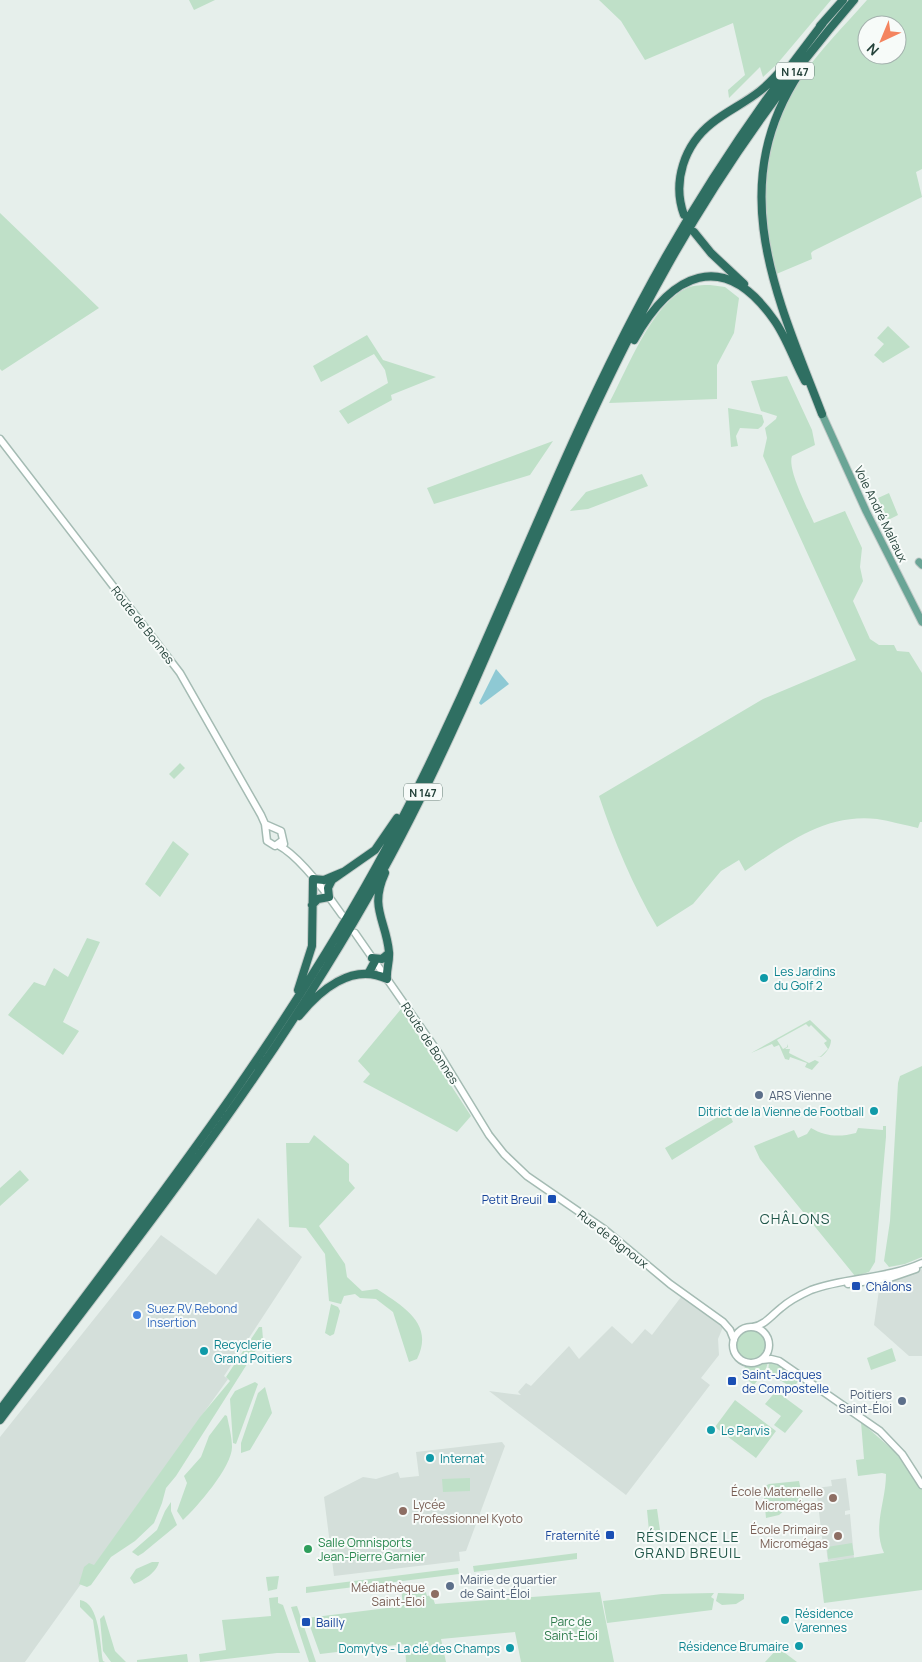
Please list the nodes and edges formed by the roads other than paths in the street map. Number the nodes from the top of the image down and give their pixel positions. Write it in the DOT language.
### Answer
graph roads {
  1 [pos="843,0"];
  2 [pos="854,0"];
  3 [pos="827,26"];
  4 [pos="684,215"];
  5 [pos="694,232"];
  6 [pos="806,383"];
  7 [pos="600,400"];
  8 [pos="822,414"];
  9 [pos="0,439"];
  10 [pos="922,622"];
  11 [pos="414,796"];
  12 [pos="265,824"];
  13 [pos="274,828"];
  14 [pos="266,834"];
  15 [pos="400,838"];
  16 [pos="281,843"];
  17 [pos="343,872"];
  18 [pos="313,879"];
  19 [pos="329,897"];
  20 [pos="312,906"];
  21 [pos="342,915"];
  22 [pos="355,933"];
  23 [pos="389,953"];
  24 [pos="373,959"];
  25 [pos="368,974"];
  26 [pos="387,979"];
  27 [pos="283,1026"];
  28 [pos="504,1154"];
  29 [pos="922,1264"];
  30 [pos="779,1309"];
  31 [pos="723,1322"];
  32 [pos="750,1327"];
  33 [pos="734,1340"];
  34 [pos="768,1341"];
  35 [pos="761,1360"];
  36 [pos="800,1375"];
  37 [pos="0,1410"];
  38 [pos="0,1420"];
  39 [pos="922,1485"];
  1 -- 3 [label="highway, N 147"];
  2 -- 3 [label="highway, N 147"];
  3 -- 4 [label="highway"];
  3 -- 7 [label="highway, N 147"];
  3 -- 8 [label="highway"];
  3 -- 11 [label="highway, N 147"];
  5 -- 6 [label="highway"];
  6 -- 7 [label="highway"];
  6 -- 8 [label="highway"];
  7 -- 15 [label="highway, N 147"];
  8 -- 10 [label="main road, Voie André Malraux"];
  9 -- 12 [label="street, Route de Bonnes"];
  11 -- 17 [label="highway"];
  11 -- 27 [label="highway, N 147"];
  12 -- 13 [label="street"];
  12 -- 14 [label="street, Route de Bonnes"];
  13 -- 14 [label="street"];
  13 -- 16 [label="street"];
  14 -- 16 [label="street"];
  15 -- 23 [label="highway"];
  15 -- 27 [label="highway, N 147"];
  16 -- 18 [label="street"];
  17 -- 18 [label="highway"];
  17 -- 19 [label="highway"];
  18 -- 19 [label="street"];
  18 -- 20 [label="highway"];
  19 -- 20 [label="highway"];
  19 -- 21 [label="street"];
  20 -- 27 [label="highway"];
  22 -- 24 [label="street, Route de Bonnes"];
  23 -- 24 [label="highway"];
  23 -- 26 [label="highway"];
  24 -- 25 [label="highway"];
  24 -- 26 [label="street, Route de Bonnes"];
  25 -- 26 [label="highway"];
  25 -- 27 [label="highway"];
  26 -- 28 [label="street, Route de Bonnes"];
  27 -- 37 [label="highway, N 147"];
  27 -- 38 [label="highway, N 147"];
  28 -- 31 [label="street, Rue de Bignoux"];
  29 -- 30 [label="street"];
  30 -- 32 [label="street"];
  30 -- 34 [label="street"];
  31 -- 32 [label="street, Rue de Bignoux"];
  31 -- 33 [label="street, Rue de Bignoux"];
  32 -- 33 [label="street"];
  32 -- 34 [label="street"];
  33 -- 35 [label="street"];
  34 -- 35 [label="street"];
  34 -- 36 [label="street"];
  35 -- 36 [label="street"];
  36 -- 39 [label="street"];
}
